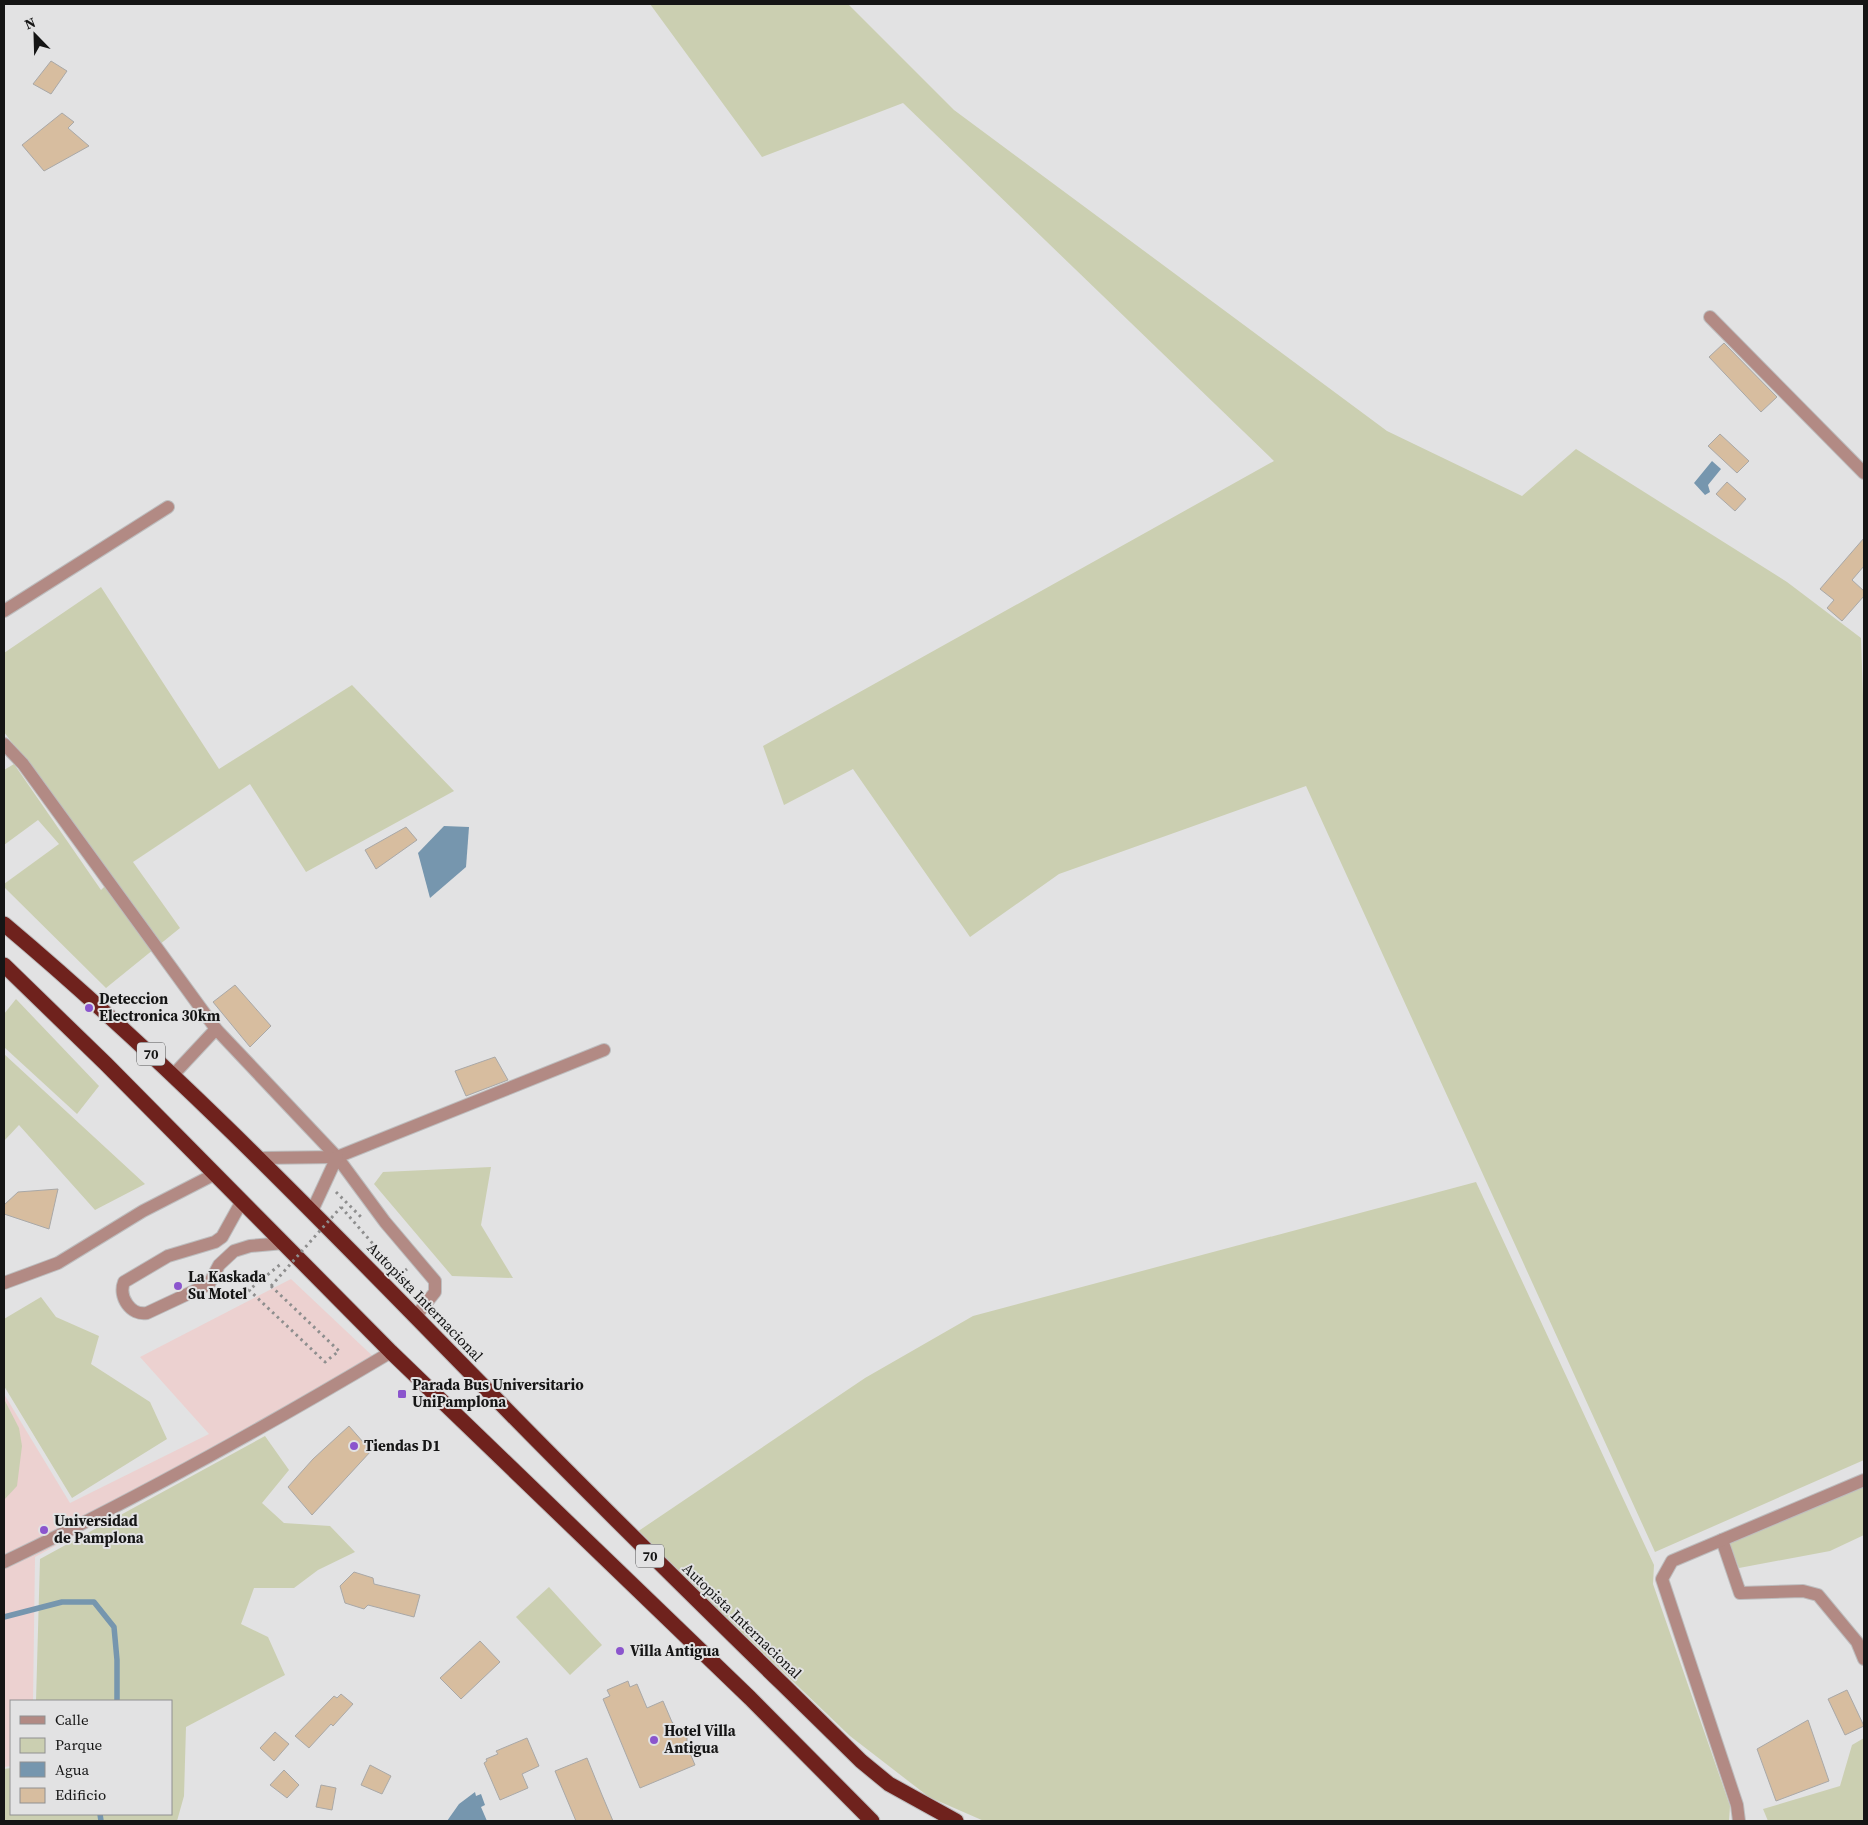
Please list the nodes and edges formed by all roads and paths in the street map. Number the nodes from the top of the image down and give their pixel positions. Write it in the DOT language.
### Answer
graph roads {
  1 [pos="1710,317"];
  2 [pos="1864,473"];
  3 [pos="168,507"];
  4 [pos="4,611"];
  5 [pos="4,744"];
  6 [pos="4,924"];
  7 [pos="4,965"];
  8 [pos="216,1029"];
  9 [pos="604,1050"];
  10 [pos="173,1075"];
  11 [pos="336,1157"];
  12 [pos="258,1158"];
  13 [pos="215,1174"];
  14 [pos="326,1182"];
  15 [pos="242,1201"];
  16 [pos="312,1211"];
  17 [pos="368,1225"];
  18 [pos="204,1246"];
  19 [pos="289,1248"];
  20 [pos="219,1265"];
  21 [pos="409,1267"];
  22 [pos="4,1283"];
  23 [pos="415,1317"];
  24 [pos="391,1352"];
  25 [pos="1864,1480"];
  26 [pos="1722,1540"];
  27 [pos="4,1562"];
  28 [pos="1864,1659"];
  29 [pos="872,1821"];
  30 [pos="956,1821"];
  31 [pos="1739,1821"];
  1 -- 2 [label="street"];
  3 -- 4 [label="street"];
  5 -- 8 [label="street"];
  6 -- 10 [label="highway, Autopista Internacional / 70"];
  7 -- 13 [label="highway, 70"];
  8 -- 10 [label="street"];
  8 -- 11 [label="street"];
  9 -- 11 [label="street"];
  10 -- 12 [label="highway, Autopista Internacional / 70"];
  11 -- 12 [label="street"];
  11 -- 14 [label="street"];
  11 -- 23 [label="street"];
  12 -- 16 [label="highway, Autopista Internacional / 70"];
  13 -- 15 [label="highway, 70"];
  13 -- 22 [label="street"];
  14 -- 16 [label="street"];
  14 -- 17 [label="path"];
  15 -- 18 [label="street"];
  15 -- 19 [label="highway, 70"];
  16 -- 23 [label="highway, Autopista Internacional / 70"];
  18 -- 20 [label="street"];
  18 -- 20 [label="street"];
  19 -- 20 [label="street"];
  19 -- 21 [label="path, bridge"];
  19 -- 24 [label="highway, 70"];
  23 -- 30 [label="highway, Autopista Internacional / 70"];
  24 -- 27 [label="street"];
  24 -- 29 [label="highway, 70"];
  25 -- 26 [label="street"];
  26 -- 28 [label="street"];
  26 -- 31 [label="street"];
}
